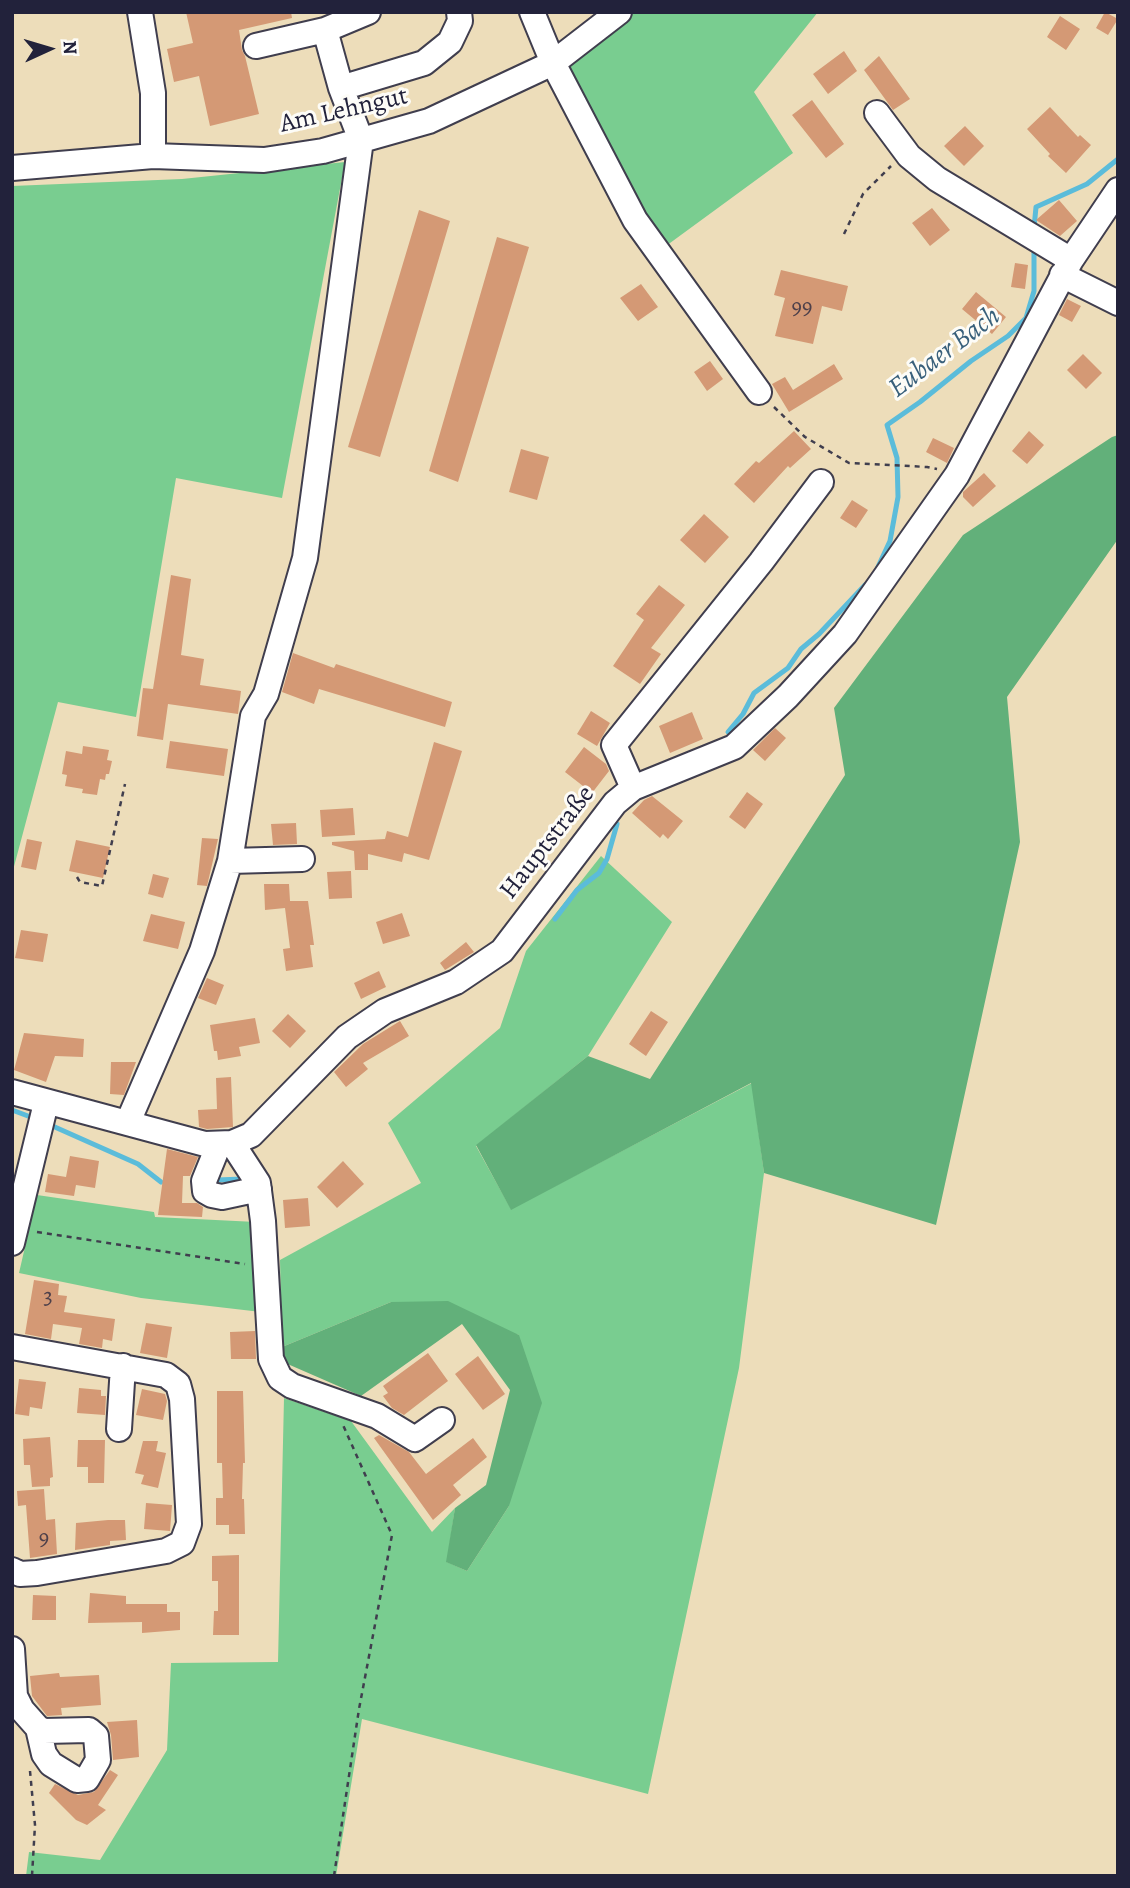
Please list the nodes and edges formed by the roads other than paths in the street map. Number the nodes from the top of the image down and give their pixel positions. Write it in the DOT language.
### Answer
graph roads {
  1 [pos="140,12"];
  2 [pos="368,12"];
  3 [pos="459,12"];
  4 [pos="532,12"];
  5 [pos="619,12"];
  6 [pos="317,25"];
  7 [pos="256,46"];
  8 [pos="553,63"];
  9 [pos="341,88"];
  10 [pos="877,113"];
  11 [pos="361,140"];
  12 [pos="153,156"];
  13 [pos="12,168"];
  14 [pos="1118,190"];
  15 [pos="1067,268"];
  16 [pos="1118,303"];
  17 [pos="760,392"];
  18 [pos="821,482"];
  19 [pos="633,788"];
  20 [pos="302,859"];
  21 [pos="230,861"];
  22 [pos="12,1091"];
  23 [pos="43,1115"];
  24 [pos="128,1122"];
  25 [pos="225,1144"];
  26 [pos="259,1189"];
  27 [pos="14,1236"];
  28 [pos="12,1347"];
  29 [pos="122,1366"];
  30 [pos="442,1420"];
  31 [pos="119,1429"];
  32 [pos="12,1570"];
  33 [pos="12,1649"];
  34 [pos="38,1728"];
  1 -- 12 [label="street"];
  2 -- 6 [label="street"];
  3 -- 9 [label="street"];
  4 -- 8 [label="street"];
  5 -- 8 [label="street, Am Lehngut"];
  6 -- 7 [label="street"];
  6 -- 9 [label="street"];
  8 -- 11 [label="street, Am Lehngut"];
  8 -- 17 [label="street"];
  9 -- 11 [label="street"];
  10 -- 15 [label="street"];
  11 -- 12 [label="street, Am Lehngut"];
  11 -- 21 [label="street"];
  12 -- 13 [label="street, Am Lehngut"];
  14 -- 15 [label="street, Hauptstraße"];
  15 -- 16 [label="street"];
  15 -- 19 [label="street, Hauptstraße"];
  18 -- 19 [label="street"];
  19 -- 25 [label="street, Hauptstraße"];
  20 -- 21 [label="street"];
  21 -- 24 [label="street"];
  22 -- 23 [label="street"];
  23 -- 24 [label="street"];
  23 -- 27 [label="street"];
  24 -- 25 [label="street"];
  25 -- 26 [label="street"];
  25 -- 26 [label="street"];
  26 -- 30 [label="street"];
  28 -- 29 [label="street"];
  29 -- 31 [label="street"];
  29 -- 32 [label="street"];
  33 -- 34 [label="street"];
}
